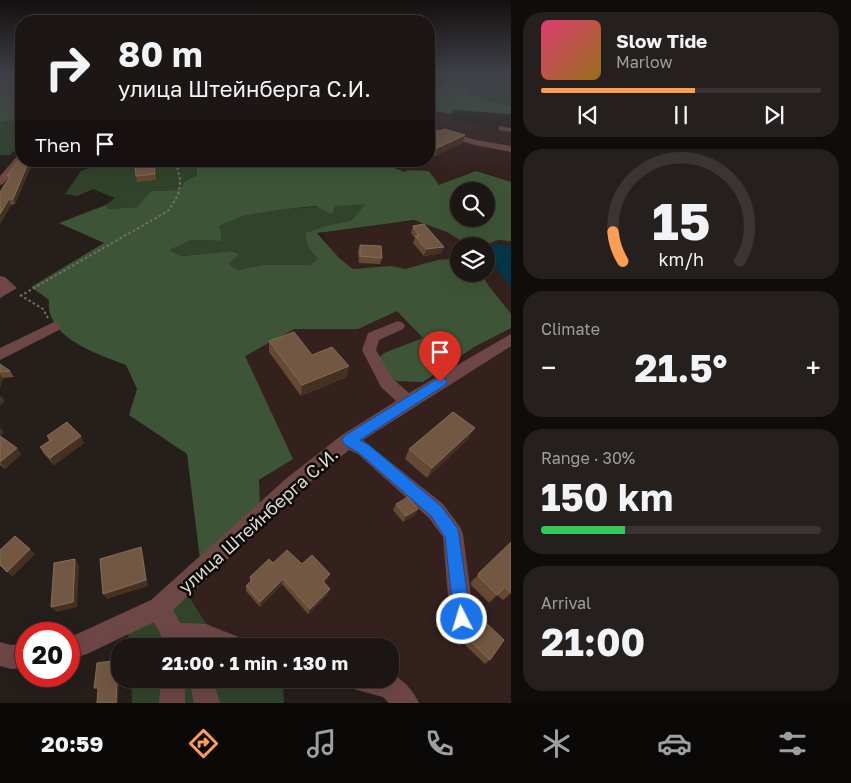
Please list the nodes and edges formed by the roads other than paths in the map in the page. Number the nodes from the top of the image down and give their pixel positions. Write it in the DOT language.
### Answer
graph roads {
  1 [pos="502,128"];
  2 [pos="511,130"];
  3 [pos="435,131"];
  4 [pos="476,142"];
  5 [pos="511,149"];
  6 [pos="511,157"];
  7 [pos="15,164"];
  8 [pos="0,182"];
  9 [pos="398,326"];
  10 [pos="54,328"];
  11 [pos="511,339"];
  12 [pos="0,355"];
  13 [pos="408,403"];
  14 [pos="348,440"];
  15 [pos="159,608"];
  16 [pos="462,619"];
  17 [pos="174,638"];
  18 [pos="196,638"];
  19 [pos="212,638"];
  20 [pos="80,646"];
  21 [pos="0,654"];
  22 [pos="15,657"];
  23 [pos="173,688"];
  24 [pos="204,688"];
  25 [pos="392,688"];
  26 [pos="172,703"];
  27 [pos="208,703"];
  28 [pos="406,703"];
  1 -- 2 [label="street"];
  3 -- 4 [label="street"];
  4 -- 5 [label="street"];
  4 -- 6 [label="street"];
  7 -- 8 [label="street"];
  9 -- 13 [label="street"];
  10 -- 12 [label="street"];
  11 -- 13 [label="street, улица Штейнберга С.И."];
  13 -- 14 [label="street, улица Штейнберга С.И."];
  14 -- 15 [label="street, улица Штейнберга С.И."];
  14 -- 16 [label="street"];
  15 -- 17 [label="street"];
  15 -- 20 [label="street, улица Штейнберга С.И."];
  18 -- 19 [label="street"];
  21 -- 22 [label="street"];
  23 -- 26 [label="street"];
  24 -- 27 [label="street"];
  25 -- 28 [label="street"];
}
